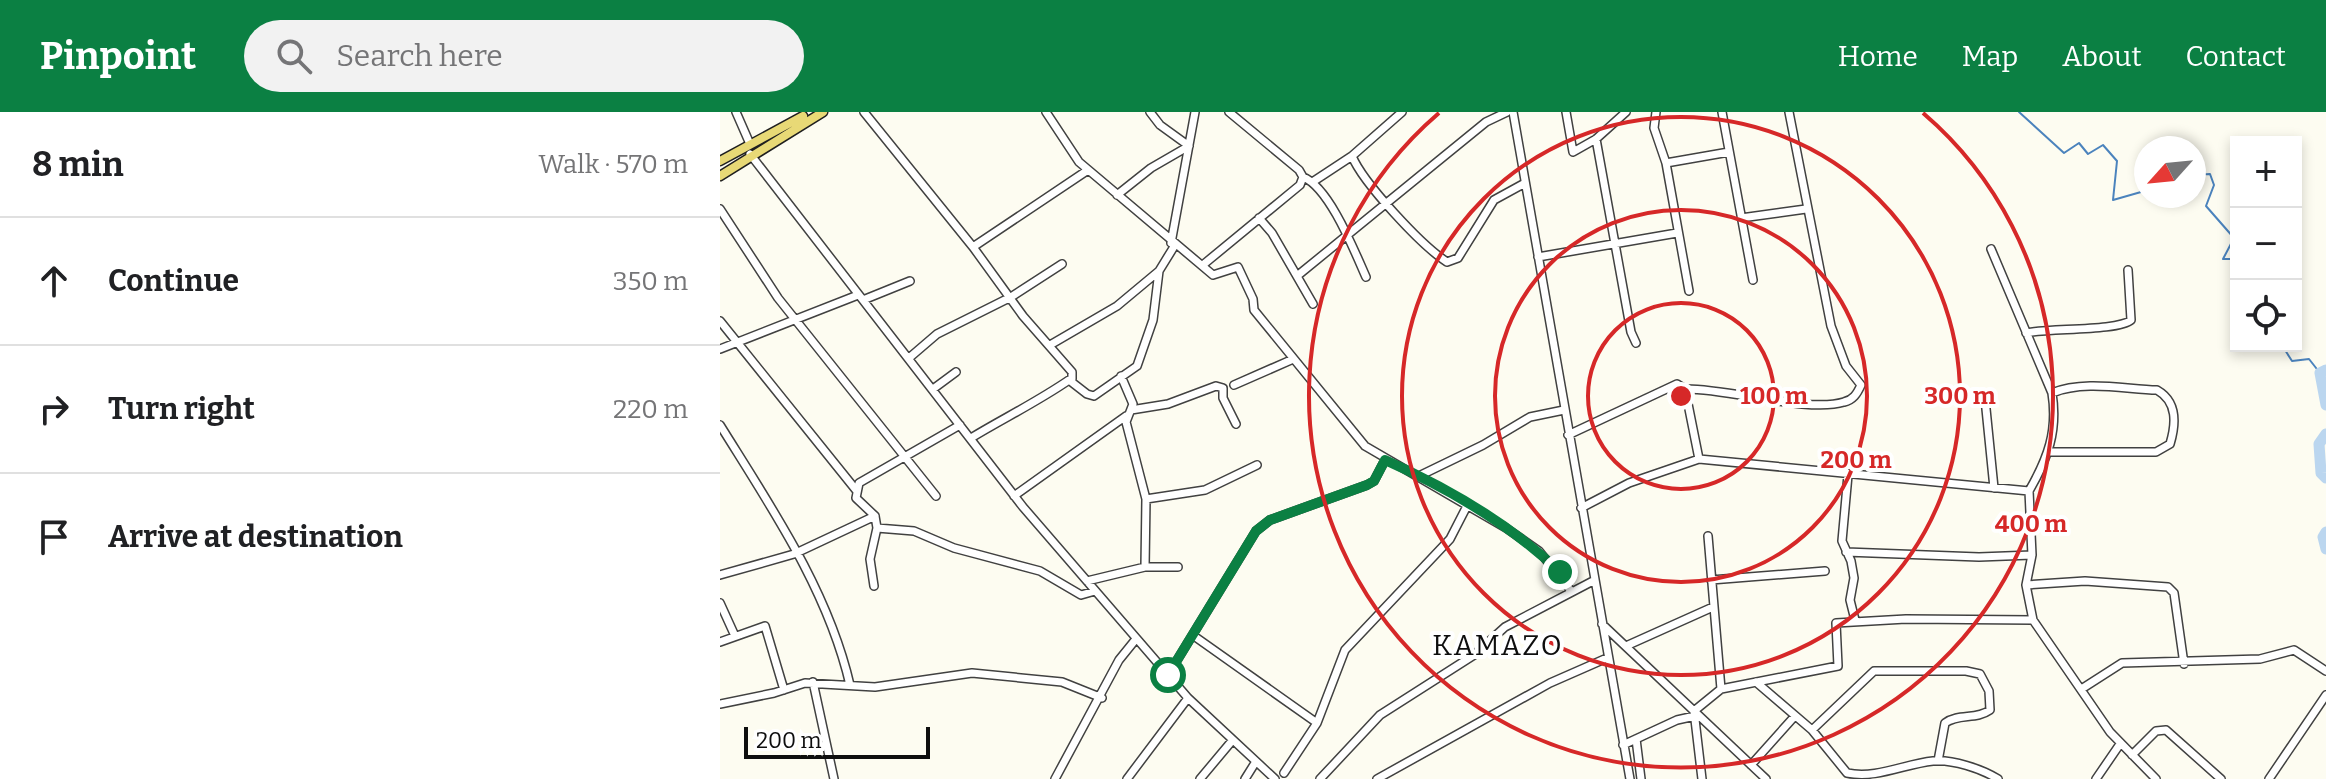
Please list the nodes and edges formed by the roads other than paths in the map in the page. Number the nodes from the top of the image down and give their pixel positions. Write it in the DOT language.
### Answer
graph roads {
  1 [pos="736,112"];
  2 [pos="811,112"];
  3 [pos="823,112"];
  4 [pos="864,112"];
  5 [pos="1046,112"];
  6 [pos="1150,112"];
  7 [pos="1195,112"];
  8 [pos="1229,112"];
  9 [pos="1402,112"];
  10 [pos="1510,112"];
  11 [pos="1566,112"];
  12 [pos="1626,112"];
  13 [pos="1656,112"];
  14 [pos="1722,112"];
  15 [pos="1789,112"];
  16 [pos="1596,139"];
  17 [pos="750,144"];
  18 [pos="1189,146"];
  19 [pos="1729,152"];
  20 [pos="750,154"];
  21 [pos="1352,156"];
  22 [pos="721,159"];
  23 [pos="1666,163"];
  24 [pos="1088,170"];
  25 [pos="720,176"];
  26 [pos="1303,177"];
  27 [pos="1314,181"];
  28 [pos="1525,183"];
  29 [pos="1117,195"];
  30 [pos="1387,202"];
  31 [pos="720,209"];
  32 [pos="1806,209"];
  33 [pos="1259,218"];
  34 [pos="1741,218"];
  35 [pos="1677,233"];
  36 [pos="1348,236"];
  37 [pos="1615,243"];
  38 [pos="1173,244"];
  39 [pos="973,247"];
  40 [pos="1991,249"];
  41 [pos="1538,257"];
  42 [pos="1062,264"];
  43 [pos="1204,264"];
  44 [pos="2128,270"];
  45 [pos="1159,271"];
  46 [pos="1297,276"];
  47 [pos="1366,277"];
  48 [pos="1753,280"];
  49 [pos="910,281"];
  50 [pos="1689,291"];
  51 [pos="860,297"];
  52 [pos="1011,297"];
  53 [pos="1313,304"];
  54 [pos="798,319"];
  55 [pos="720,321"];
  56 [pos="2026,333"];
  57 [pos="737,342"];
  58 [pos="1636,343"];
  59 [pos="1050,345"];
  60 [pos="720,349"];
  61 [pos="909,358"];
  62 [pos="1291,360"];
  63 [pos="956,372"];
  64 [pos="1121,376"];
  65 [pos="1072,379"];
  66 [pos="1234,385"];
  67 [pos="933,389"];
  68 [pos="1685,389"];
  69 [pos="2052,393"];
  70 [pos="1985,399"];
  71 [pos="1564,410"];
  72 [pos="1129,412"];
  73 [pos="1236,424"];
  74 [pos="720,425"];
  75 [pos="960,425"];
  76 [pos="1568,435"];
  77 [pos="971,438"];
  78 [pos="2049,452"];
  79 [pos="906,456"];
  80 [pos="1699,459"];
  81 [pos="1385,460"];
  82 [pos="1257,465"];
  83 [pos="1848,475"];
  84 [pos="1419,476"];
  85 [pos="1994,488"];
  86 [pos="856,490"];
  87 [pos="2029,491"];
  88 [pos="936,496"];
  89 [pos="1014,496"];
  90 [pos="1146,499"];
  91 [pos="1468,504"];
  92 [pos="1581,508"];
  93 [pos="875,516"];
  94 [pos="877,528"];
  95 [pos="1708,536"];
  96 [pos="797,552"];
  97 [pos="1846,552"];
  98 [pos="2032,555"];
  99 [pos="1145,567"];
  100 [pos="1178,567"];
  101 [pos="1825,571"];
  102 [pos="720,575"];
  103 [pos="1711,580"];
  104 [pos="1087,581"];
  105 [pos="1593,581"];
  106 [pos="2026,585"];
  107 [pos="874,586"];
  108 [pos="1095,591"];
  109 [pos="1571,591"];
  110 [pos="720,603"];
  111 [pos="1713,607"];
  112 [pos="1855,620"];
  113 [pos="2033,620"];
  114 [pos="1601,623"];
  115 [pos="735,636"];
  116 [pos="1194,636"];
  117 [pos="1136,639"];
  118 [pos="720,642"];
  119 [pos="1626,646"];
  120 [pos="1607,658"];
  121 [pos="2184,664"];
  122 [pos="2326,671"];
  123 [pos="1168,675"];
  124 [pos="813,682"];
  125 [pos="1756,682"];
  126 [pos="850,685"];
  127 [pos="2083,688"];
  128 [pos="1721,689"];
  129 [pos="784,690"];
  130 [pos="2326,695"];
  131 [pos="1102,698"];
  132 [pos="1188,698"];
  133 [pos="720,704"];
  134 [pos="1694,714"];
  135 [pos="1794,717"];
  136 [pos="1317,723"];
  137 [pos="1812,730"];
  138 [pos="1636,739"];
  139 [pos="1231,742"];
  140 [pos="2120,744"];
  141 [pos="1623,745"];
  142 [pos="2132,755"];
  143 [pos="1938,761"];
  144 [pos="1255,763"];
  145 [pos="1751,765"];
  146 [pos="1284,773"];
  147 [pos="834,779"];
  148 [pos="1055,779"];
  149 [pos="1127,779"];
  150 [pos="1200,779"];
  151 [pos="1245,779"];
  152 [pos="1275,779"];
  153 [pos="1320,779"];
  154 [pos="1377,779"];
  155 [pos="1630,779"];
  156 [pos="1641,779"];
  157 [pos="1702,779"];
  158 [pos="1766,779"];
  159 [pos="1998,779"];
  160 [pos="2096,779"];
  161 [pos="2156,779"];
  162 [pos="2221,779"];
  163 [pos="2269,779"];
  1 -- 17 [label="street"];
  2 -- 17 [label="main road"];
  3 -- 20 [label="main road"];
  4 -- 39 [label="street"];
  5 -- 24 [label="street"];
  6 -- 18 [label="street"];
  7 -- 18 [label="street"];
  8 -- 26 [label="street"];
  9 -- 21 [label="street"];
  10 -- 28 [label="street"];
  10 -- 30 [label="street"];
  11 -- 16 [label="street"];
  12 -- 16 [label="street"];
  13 -- 23 [label="street"];
  14 -- 19 [label="street"];
  15 -- 32 [label="street"];
  16 -- 37 [label="street"];
  17 -- 22 [label="main road"];
  18 -- 29 [label="street"];
  18 -- 38 [label="street"];
  19 -- 23 [label="street"];
  19 -- 34 [label="street"];
  20 -- 25 [label="main road"];
  20 -- 51 [label="street"];
  21 -- 27 [label="street"];
  21 -- 30 [label="street"];
  23 -- 35 [label="street"];
  24 -- 29 [label="street"];
  24 -- 39 [label="street"];
  26 -- 27 [label="street"];
  26 -- 33 [label="street"];
  27 -- 36 [label="street"];
  28 -- 30 [label="street"];
  28 -- 41 [label="street"];
  29 -- 38 [label="street"];
  30 -- 36 [label="street"];
  31 -- 54 [label="street"];
  32 -- 34 [label="street"];
  32 -- 68 [label="street"];
  33 -- 43 [label="street"];
  33 -- 46 [label="street"];
  34 -- 48 [label="street"];
  35 -- 37 [label="street"];
  35 -- 50 [label="street"];
  36 -- 46 [label="street"];
  36 -- 47 [label="street"];
  37 -- 41 [label="street"];
  37 -- 58 [label="street"];
  38 -- 43 [label="street"];
  38 -- 45 [label="street"];
  39 -- 52 [label="street"];
  40 -- 56 [label="street"];
  41 -- 71 [label="street"];
  42 -- 52 [label="street"];
  43 -- 62 [label="street"];
  44 -- 56 [label="street"];
  45 -- 59 [label="street"];
  45 -- 64 [label="street"];
  46 -- 53 [label="street"];
  49 -- 51 [label="street"];
  51 -- 54 [label="street"];
  51 -- 61 [label="street"];
  52 -- 59 [label="street"];
  52 -- 61 [label="street"];
  54 -- 57 [label="street"];
  54 -- 79 [label="street"];
  55 -- 57 [label="street"];
  56 -- 69 [label="street"];
  57 -- 60 [label="street"];
  57 -- 86 [label="street"];
  59 -- 65 [label="street"];
  61 -- 67 [label="street"];
  62 -- 66 [label="street"];
  62 -- 81 [label="street"];
  63 -- 67 [label="street"];
  64 -- 65 [label="street"];
  64 -- 72 [label="street"];
  65 -- 77 [label="street"];
  67 -- 75 [label="street"];
  68 -- 76 [label="street"];
  68 -- 80 [label="street"];
  69 -- 78 [label="street"];
  69 -- 78 [label="street"];
  70 -- 85 [label="street"];
  71 -- 76 [label="street"];
  71 -- 84 [label="street"];
  72 -- 73 [label="street"];
  72 -- 89 [label="street"];
  72 -- 90 [label="street"];
  74 -- 96 [label="street"];
  75 -- 77 [label="street"];
  75 -- 79 [label="street"];
  76 -- 92 [label="street"];
  77 -- 89 [label="street"];
  78 -- 87 [label="street"];
  79 -- 86 [label="street"];
  79 -- 88 [label="street"];
  80 -- 83 [label="street"];
  80 -- 92 [label="street"];
  81 -- 84 [label="street"];
  81 -- 116 [label="street"];
  82 -- 90 [label="street"];
  83 -- 85 [label="street"];
  83 -- 97 [label="street"];
  84 -- 91 [label="street"];
  85 -- 87 [label="street"];
  86 -- 93 [label="street"];
  87 -- 98 [label="street"];
  89 -- 104 [label="street"];
  90 -- 99 [label="street"];
  91 -- 109 [label="street"];
  91 -- 136 [label="street"];
  92 -- 105 [label="street"];
  93 -- 94 [label="street"];
  93 -- 96 [label="street"];
  94 -- 107 [label="street"];
  94 -- 108 [label="street"];
  95 -- 103 [label="street"];
  96 -- 102 [label="street"];
  96 -- 126 [label="street"];
  97 -- 98 [label="street"];
  97 -- 112 [label="street"];
  98 -- 106 [label="street"];
  99 -- 100 [label="street"];
  99 -- 104 [label="street"];
  101 -- 103 [label="street"];
  103 -- 111 [label="street"];
  104 -- 108 [label="street"];
  105 -- 109 [label="street"];
  105 -- 114 [label="street"];
  106 -- 113 [label="street"];
  106 -- 121 [label="street"];
  108 -- 117 [label="street"];
  109 -- 153 [label="street"];
  110 -- 115 [label="street"];
  111 -- 119 [label="street"];
  111 -- 128 [label="street"];
  112 -- 113 [label="street"];
  112 -- 125 [label="street"];
  113 -- 127 [label="street"];
  114 -- 119 [label="street"];
  114 -- 120 [label="street"];
  115 -- 118 [label="street"];
  115 -- 129 [label="street"];
  116 -- 123 [label="street"];
  116 -- 136 [label="street"];
  117 -- 123 [label="street"];
  117 -- 131 [label="street"];
  119 -- 134 [label="street"];
  120 -- 141 [label="street"];
  120 -- 154 [label="street"];
  121 -- 122 [label="street"];
  121 -- 127 [label="street"];
  123 -- 132 [label="street"];
  124 -- 126 [label="street"];
  124 -- 129 [label="street"];
  124 -- 147 [label="street"];
  125 -- 128 [label="street"];
  125 -- 135 [label="street"];
  126 -- 131 [label="street"];
  127 -- 140 [label="street"];
  128 -- 134 [label="street"];
  129 -- 133 [label="street"];
  130 -- 163 [label="street"];
  131 -- 148 [label="street"];
  132 -- 139 [label="street"];
  132 -- 149 [label="street"];
  134 -- 138 [label="street"];
  134 -- 145 [label="street"];
  134 -- 157 [label="street"];
  135 -- 137 [label="street"];
  135 -- 145 [label="street"];
  136 -- 146 [label="street"];
  137 -- 143 [label="street"];
  137 -- 143 [label="street"];
  138 -- 141 [label="street"];
  138 -- 156 [label="street"];
  139 -- 144 [label="street"];
  139 -- 150 [label="street"];
  140 -- 142 [label="street"];
  140 -- 160 [label="street"];
  141 -- 155 [label="street"];
  142 -- 161 [label="street"];
  142 -- 162 [label="street"];
  143 -- 159 [label="street"];
  144 -- 151 [label="street"];
  144 -- 152 [label="street"];
  145 -- 158 [label="street"];
}
